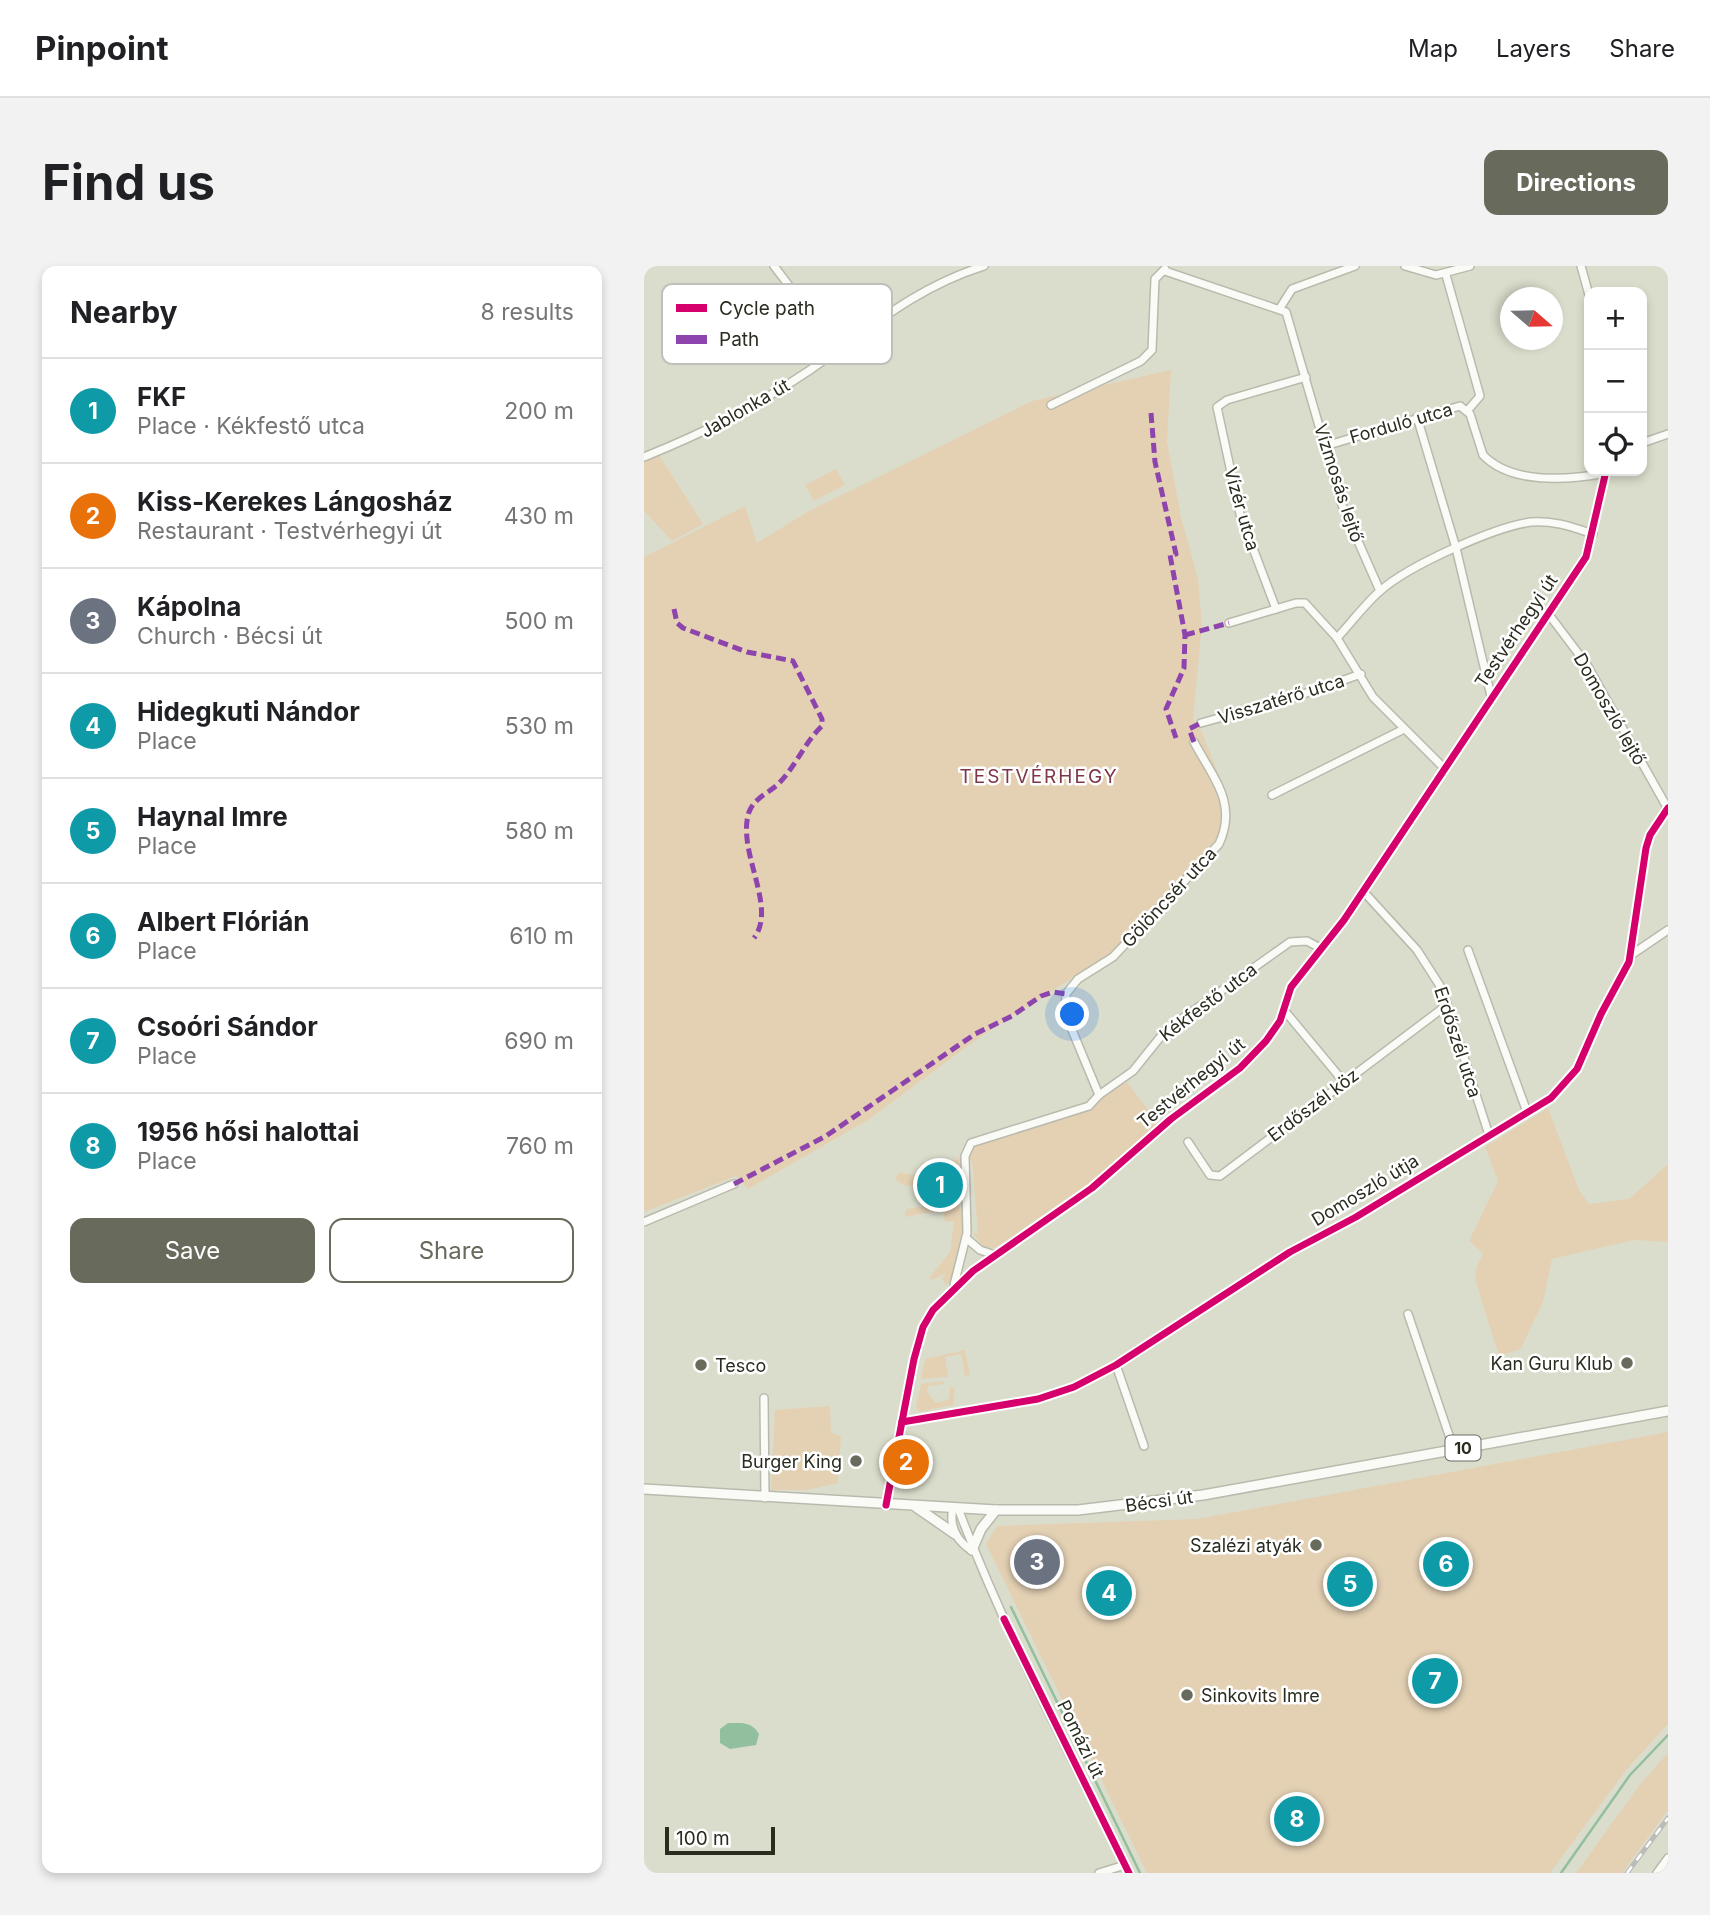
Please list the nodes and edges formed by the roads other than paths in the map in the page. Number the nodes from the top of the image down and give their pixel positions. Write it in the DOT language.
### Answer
graph roads {
  1 [pos="774,266"];
  2 [pos="984,266"];
  3 [pos="1354,266"];
  4 [pos="1405,266"];
  5 [pos="1470,266"];
  6 [pos="1581,266"];
  7 [pos="1165,268"];
  8 [pos="1446,275"];
  9 [pos="788,284"];
  10 [pos="1587,287"];
  11 [pos="1280,308"];
  12 [pos="892,311"];
  13 [pos="817,364"];
  14 [pos="1306,377"];
  15 [pos="1051,405"];
  16 [pos="1468,410"];
  17 [pos="1417,417"];
  18 [pos="1668,434"];
  19 [pos="1647,441"];
  20 [pos="1325,446"];
  21 [pos="644,457"];
  22 [pos="1584,475"];
  23 [pos="1605,476"];
  24 [pos="1593,534"];
  25 [pos="1456,548"];
  26 [pos="1380,591"];
  27 [pos="1276,609"];
  28 [pos="1547,612"];
  29 [pos="1229,623"];
  30 [pos="1337,638"];
  31 [pos="1361,674"];
  32 [pos="1491,695"];
  33 [pos="1200,723"];
  34 [pos="1404,729"];
  35 [pos="1194,742"];
  36 [pos="1443,767"];
  37 [pos="1272,794"];
  38 [pos="1668,809"];
  39 [pos="1363,891"];
  40 [pos="1668,930"];
  41 [pos="1322,949"];
  42 [pos="1468,950"];
  43 [pos="1631,956"];
  44 [pos="1447,1005"];
  45 [pos="1284,1010"];
  46 [pos="1343,1081"];
  47 [pos="1099,1094"];
  48 [pos="1527,1112"];
  49 [pos="1489,1135"];
  50 [pos="1188,1142"];
  51 [pos="734,1184"];
  52 [pos="644,1222"];
  53 [pos="966,1238"];
  54 [pos="995,1255"];
  55 [pos="953,1288"];
  56 [pos="1408,1314"];
  57 [pos="1116,1365"];
  58 [pos="764,1398"];
  59 [pos="1668,1411"];
  60 [pos="902,1422"];
  61 [pos="1144,1446"];
  62 [pos="1454,1450"];
  63 [pos="644,1489"];
  64 [pos="765,1498"];
  65 [pos="886,1505"];
  66 [pos="915,1506"];
  67 [pos="955,1508"];
  68 [pos="996,1510"];
  69 [pos="981,1529"];
  70 [pos="966,1530"];
  71 [pos="955,1534"];
  72 [pos="972,1550"];
  73 [pos="1668,1858"];
  74 [pos="1127,1869"];
  75 [pos="1099,1873"];
  76 [pos="1657,1873"];
  1 -- 9 [label="street"];
  2 -- 12 [label="street, Jablonka út"];
  3 -- 11 [label="street"];
  4 -- 8 [label="street"];
  5 -- 8 [label="street"];
  6 -- 10 [label="street"];
  7 -- 11 [label="street"];
  7 -- 15 [label="street"];
  8 -- 16 [label="street"];
  11 -- 14 [label="street, Vízmosás lejtő"];
  13 -- 21 [label="street, Jablonka út"];
  14 -- 20 [label="street, Vízmosás lejtő"];
  14 -- 27 [label="street, Vízér utca"];
  16 -- 17 [label="street, Forduló utca"];
  16 -- 22 [label="street, Forduló utca"];
  17 -- 20 [label="street, Forduló utca"];
  17 -- 25 [label="street"];
  18 -- 19 [label="street"];
  20 -- 26 [label="street, Vízmosás lejtő"];
  23 -- 24 [label="street, Testvérhegyi út"];
  24 -- 25 [label="street"];
  24 -- 28 [label="street, Testvérhegyi út"];
  25 -- 26 [label="street"];
  25 -- 32 [label="street"];
  26 -- 30 [label="street"];
  27 -- 29 [label="street"];
  27 -- 30 [label="street, Visszatérő utca"];
  28 -- 32 [label="street, Testvérhegyi út"];
  28 -- 38 [label="street, Domoszló lejtő"];
  30 -- 31 [label="street, Visszatérő utca"];
  31 -- 33 [label="street, Visszatérő utca"];
  31 -- 34 [label="street, Visszatérő utca"];
  32 -- 36 [label="street, Testvérhegyi út"];
  34 -- 36 [label="street, Visszatérő utca"];
  34 -- 37 [label="street"];
  35 -- 47 [label="street, Gölöncsér utca"];
  36 -- 39 [label="street, Testvérhegyi út"];
  38 -- 43 [label="street, Domoszló útja"];
  39 -- 41 [label="street, Testvérhegyi út"];
  39 -- 44 [label="street, Erdőszél utca"];
  40 -- 43 [label="street"];
  41 -- 45 [label="street, Testvérhegyi út"];
  41 -- 47 [label="street, Kékfestő utca"];
  42 -- 48 [label="street"];
  43 -- 48 [label="street, Domoszló útja"];
  44 -- 46 [label="street, Erdőszél köz"];
  44 -- 49 [label="street, Erdőszél utca"];
  45 -- 46 [label="street"];
  45 -- 54 [label="street, Testvérhegyi út"];
  46 -- 50 [label="street, Erdőszél köz"];
  47 -- 53 [label="street, Kékfestő utca"];
  48 -- 49 [label="street, Domoszló útja"];
  49 -- 57 [label="street, Domoszló útja"];
  51 -- 52 [label="street"];
  53 -- 54 [label="street"];
  53 -- 55 [label="street, Kékfestő utca"];
  54 -- 55 [label="street, Testvérhegyi út"];
  55 -- 60 [label="street, Testvérhegyi út"];
  56 -- 62 [label="street"];
  57 -- 60 [label="street, Domoszló útja"];
  57 -- 61 [label="street"];
  58 -- 64 [label="street"];
  59 -- 62 [label="main road, Bécsi út / 10"];
  60 -- 65 [label="street, Testvérhegyi út"];
  62 -- 68 [label="main road, Bécsi út / 10"];
  63 -- 64 [label="main road, Bécsi út / 10"];
  64 -- 65 [label="main road, Bécsi út / 10"];
  65 -- 66 [label="main road, Bécsi út / 10"];
  66 -- 67 [label="main road, Bécsi út / 10"];
  66 -- 71 [label="main road"];
  67 -- 68 [label="main road, Bécsi út / 10"];
  67 -- 70 [label="street, Pomázi út"];
  67 -- 71 [label="street"];
  68 -- 69 [label="main road"];
  69 -- 70 [label="street"];
  69 -- 72 [label="main road"];
  70 -- 72 [label="street, Pomázi út"];
  71 -- 72 [label="street"];
  72 -- 74 [label="street, Pomázi út"];
  73 -- 76 [label="street"];
  74 -- 75 [label="street"];
}
